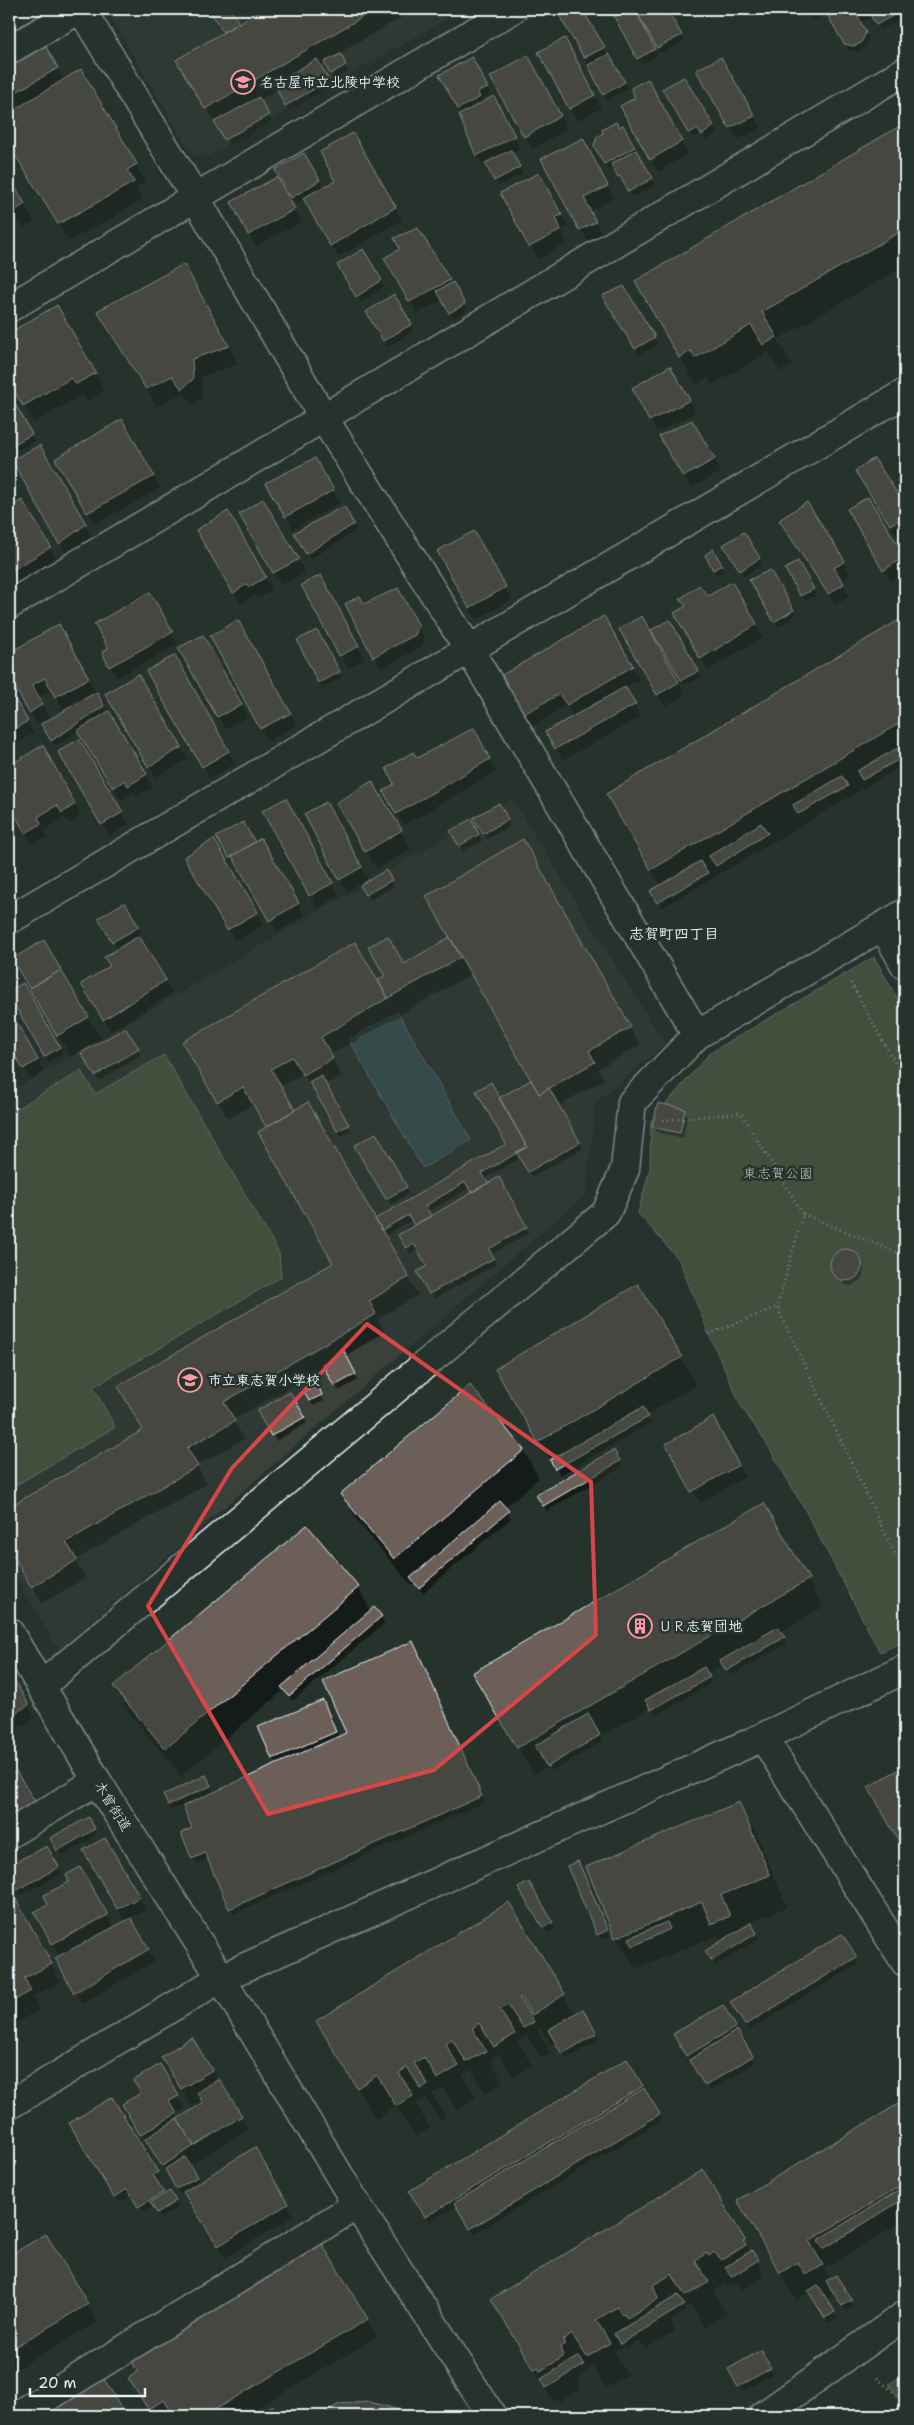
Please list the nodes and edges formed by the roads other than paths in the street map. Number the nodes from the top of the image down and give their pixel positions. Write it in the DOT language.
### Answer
graph roads {
  1 [pos="81,9"];
  2 [pos="514,9"];
  3 [pos="9,50"];
  4 [pos="905,71"];
  5 [pos="195,197"];
  6 [pos="9,308"];
  7 [pos="905,393"];
  8 [pos="323,417"];
  9 [pos="9,605"];
  10 [pos="470,651"];
  11 [pos="894,919"];
  12 [pos="9,920"];
  13 [pos="905,965"];
  14 [pos="697,1035"];
  15 [pos="9,1632"];
  16 [pos="905,1669"];
  17 [pos="41,1686"];
  18 [pos="764,1737"];
  19 [pos="97,1781"];
  20 [pos="9,1834"];
  21 [pos="905,1962"];
  22 [pos="221,1978"];
  23 [pos="9,2105"];
  24 [pos="357,2205"];
  25 [pos="905,2314"];
  26 [pos="17,2416"];
  27 [pos="492,2416"];
  28 [pos="764,2416"];
  1 -- 3 [label="street"];
  1 -- 5 [label="street"];
  2 -- 5 [label="street"];
  4 -- 8 [label="street"];
  5 -- 6 [label="street"];
  5 -- 8 [label="street"];
  7 -- 10 [label="street"];
  8 -- 9 [label="street"];
  8 -- 10 [label="street"];
  10 -- 12 [label="street"];
  10 -- 14 [label="street"];
  11 -- 13 [label="street"];
  11 -- 14 [label="street"];
  14 -- 17 [label="street"];
  15 -- 17 [label="street, 木曾街道"];
  16 -- 18 [label="street"];
  17 -- 19 [label="street, 木曾街道"];
  18 -- 21 [label="street"];
  18 -- 22 [label="street"];
  19 -- 20 [label="street"];
  19 -- 22 [label="street, 木曾街道"];
  22 -- 23 [label="street"];
  22 -- 24 [label="street, 木曾街道"];
  24 -- 26 [label="street"];
  24 -- 27 [label="street, 木曾街道"];
  25 -- 28 [label="street"];
}
